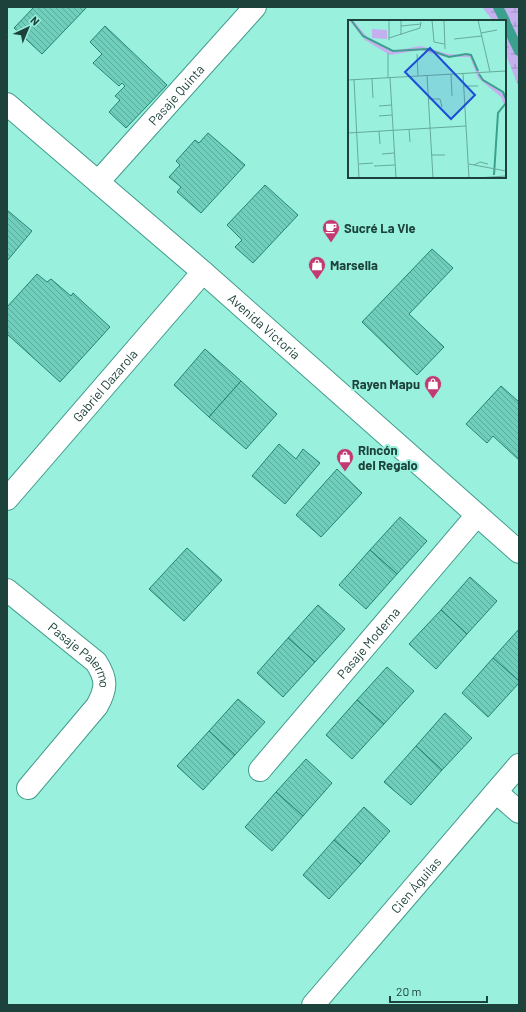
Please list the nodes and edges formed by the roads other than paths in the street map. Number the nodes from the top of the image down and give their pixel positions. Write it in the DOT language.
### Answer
graph roads {
  1 [pos="255,7"];
  2 [pos="7,104"];
  3 [pos="98,182"];
  4 [pos="203,272"];
  5 [pos="7,499"];
  6 [pos="477,515"];
  7 [pos="519,552"];
  8 [pos="7,590"];
  9 [pos="519,765"];
  10 [pos="260,770"];
  11 [pos="28,788"];
  12 [pos="496,792"];
  13 [pos="519,812"];
  14 [pos="313,1005"];
  1 -- 3 [label="street, Pasaje Quinta"];
  2 -- 3 [label="street, Avenida Victoria"];
  3 -- 4 [label="street, Avenida Victoria"];
  4 -- 5 [label="street, Gabriel Dazarola"];
  4 -- 6 [label="street, Avenida Victoria"];
  6 -- 7 [label="street, Avenida Victoria"];
  6 -- 10 [label="street, Pasaje Moderna"];
  8 -- 11 [label="street, Pasaje Palermo"];
  9 -- 12 [label="street, Cien Águilas"];
  12 -- 13 [label="street"];
  12 -- 14 [label="street, Cien Águilas"];
}
